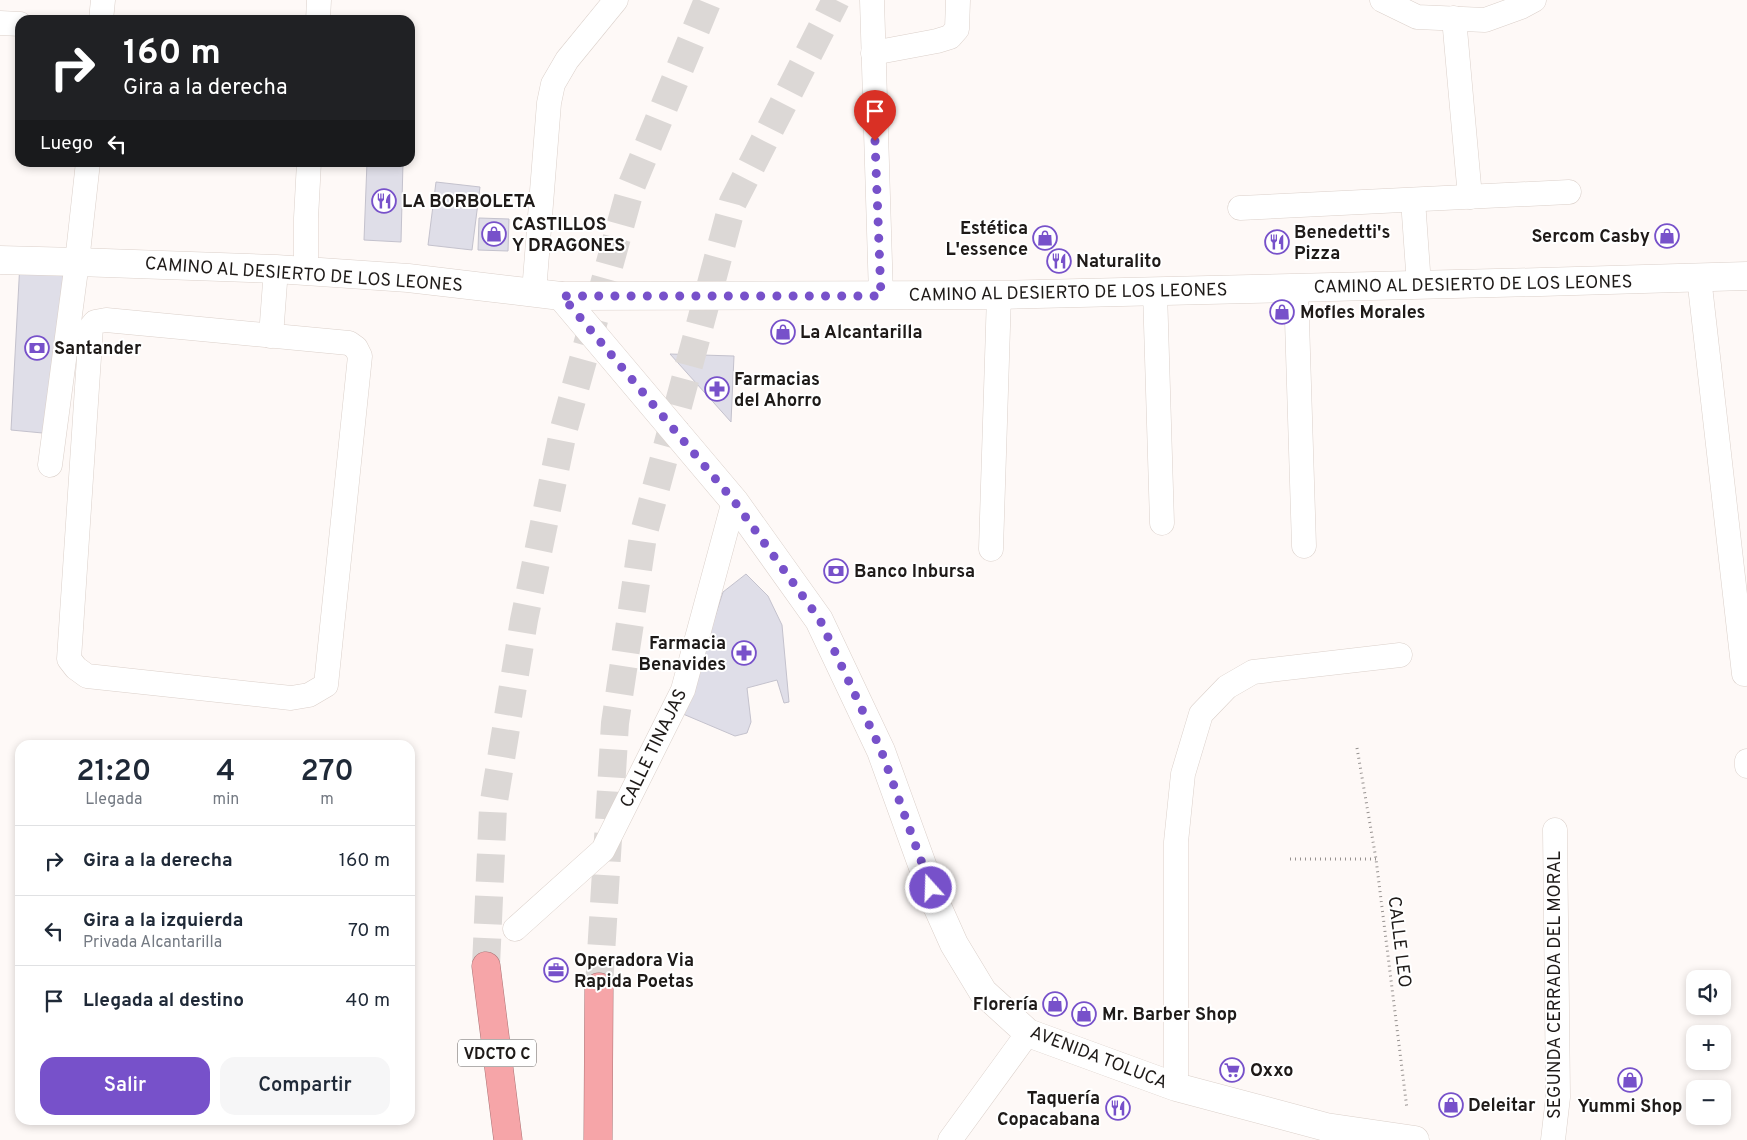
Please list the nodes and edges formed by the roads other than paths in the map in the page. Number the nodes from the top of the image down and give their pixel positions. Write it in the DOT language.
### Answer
graph roads {
  1 [pos="103,0"];
  2 [pos="319,0"];
  3 [pos="616,0"];
  4 [pos="872,0"];
  5 [pos="958,0"];
  6 [pos="1382,0"];
  7 [pos="1534,0"];
  8 [pos="102,15"];
  9 [pos="318,15"];
  10 [pos="1454,18"];
  11 [pos="0,23"];
  12 [pos="15,24"];
  13 [pos="873,53"];
  14 [pos="87,167"];
  15 [pos="309,167"];
  16 [pos="1569,192"];
  17 [pos="1470,197"];
  18 [pos="1413,200"];
  19 [pos="1240,208"];
  20 [pos="0,260"];
  21 [pos="77,262"];
  22 [pos="276,269"];
  23 [pos="306,272"];
  24 [pos="1747,276"];
  25 [pos="1699,277"];
  26 [pos="1419,285"];
  27 [pos="1296,288"];
  28 [pos="1155,291"];
  29 [pos="534,292"];
  30 [pos="999,295"];
  31 [pos="562,296"];
  32 [pos="881,296"];
  33 [pos="271,336"];
  34 [pos="50,465"];
  35 [pos="734,501"];
  36 [pos="1162,523"];
  37 [pos="1304,546"];
  38 [pos="991,549"];
  39 [pos="1400,655"];
  40 [pos="1744,674"];
  41 [pos="1746,761"];
  42 [pos="1747,766"];
  43 [pos="1555,830"];
  44 [pos="515,929"];
  45 [pos="486,966"];
  46 [pos="599,987"];
  47 [pos="1028,1033"];
  48 [pos="1176,1086"];
  49 [pos="1410,1139"];
  50 [pos="508,1140"];
  51 [pos="598,1140"];
  52 [pos="950,1140"];
  53 [pos="1415,1140"];
  54 [pos="1553,1140"];
  1 -- 8 [label="street"];
  2 -- 9 [label="street"];
  3 -- 29 [label="street"];
  4 -- 13 [label="street"];
  5 -- 13 [label="street"];
  6 -- 10 [label="street"];
  7 -- 10 [label="street"];
  10 -- 17 [label="street"];
  11 -- 12 [label="street"];
  13 -- 32 [label="street"];
  14 -- 21 [label="street"];
  15 -- 23 [label="street"];
  16 -- 17 [label="street"];
  17 -- 18 [label="street"];
  18 -- 19 [label="street"];
  18 -- 26 [label="street"];
  20 -- 21 [label="main road, CAMINO AL DESIERTO DE LOS LEONES"];
  21 -- 22 [label="main road, CAMINO AL DESIERTO DE LOS LEONES"];
  21 -- 34 [label="street"];
  22 -- 23 [label="main road, CAMINO AL DESIERTO DE LOS LEONES"];
  22 -- 33 [label="street"];
  23 -- 29 [label="main road, CAMINO AL DESIERTO DE LOS LEONES"];
  24 -- 25 [label="main road, CAMINO AL DESIERTO DE LOS LEONES"];
  25 -- 26 [label="main road, CAMINO AL DESIERTO DE LOS LEONES"];
  25 -- 40 [label="street"];
  26 -- 27 [label="main road, CAMINO AL DESIERTO DE LOS LEONES"];
  27 -- 28 [label="main road, CAMINO AL DESIERTO DE LOS LEONES"];
  27 -- 37 [label="street"];
  28 -- 30 [label="main road, CAMINO AL DESIERTO DE LOS LEONES"];
  28 -- 36 [label="street"];
  29 -- 31 [label="main road, CAMINO AL DESIERTO DE LOS LEONES"];
  30 -- 32 [label="main road, CAMINO AL DESIERTO DE LOS LEONES"];
  30 -- 38 [label="street"];
  31 -- 32 [label="main road, CAMINO AL DESIERTO DE LOS LEONES"];
  31 -- 35 [label="main road, AVENIDA TOLUCA"];
  33 -- 33 [label="street"];
  35 -- 44 [label="street, CALLE TINAJAS"];
  35 -- 47 [label="main road, AVENIDA TOLUCA"];
  39 -- 48 [label="street"];
  41 -- 42 [label="street"];
  43 -- 54 [label="street, SEGUNDA CERRADA DEL MORAL"];
  45 -- 50 [label="highway, VDCTO C"];
  46 -- 51 [label="highway"];
  47 -- 48 [label="main road, AVENIDA TOLUCA"];
  47 -- 52 [label="street"];
  48 -- 49 [label="main road, AVENIDA TOLUCA"];
  49 -- 53 [label="main road, AVENIDA TOLUCA"];
}
